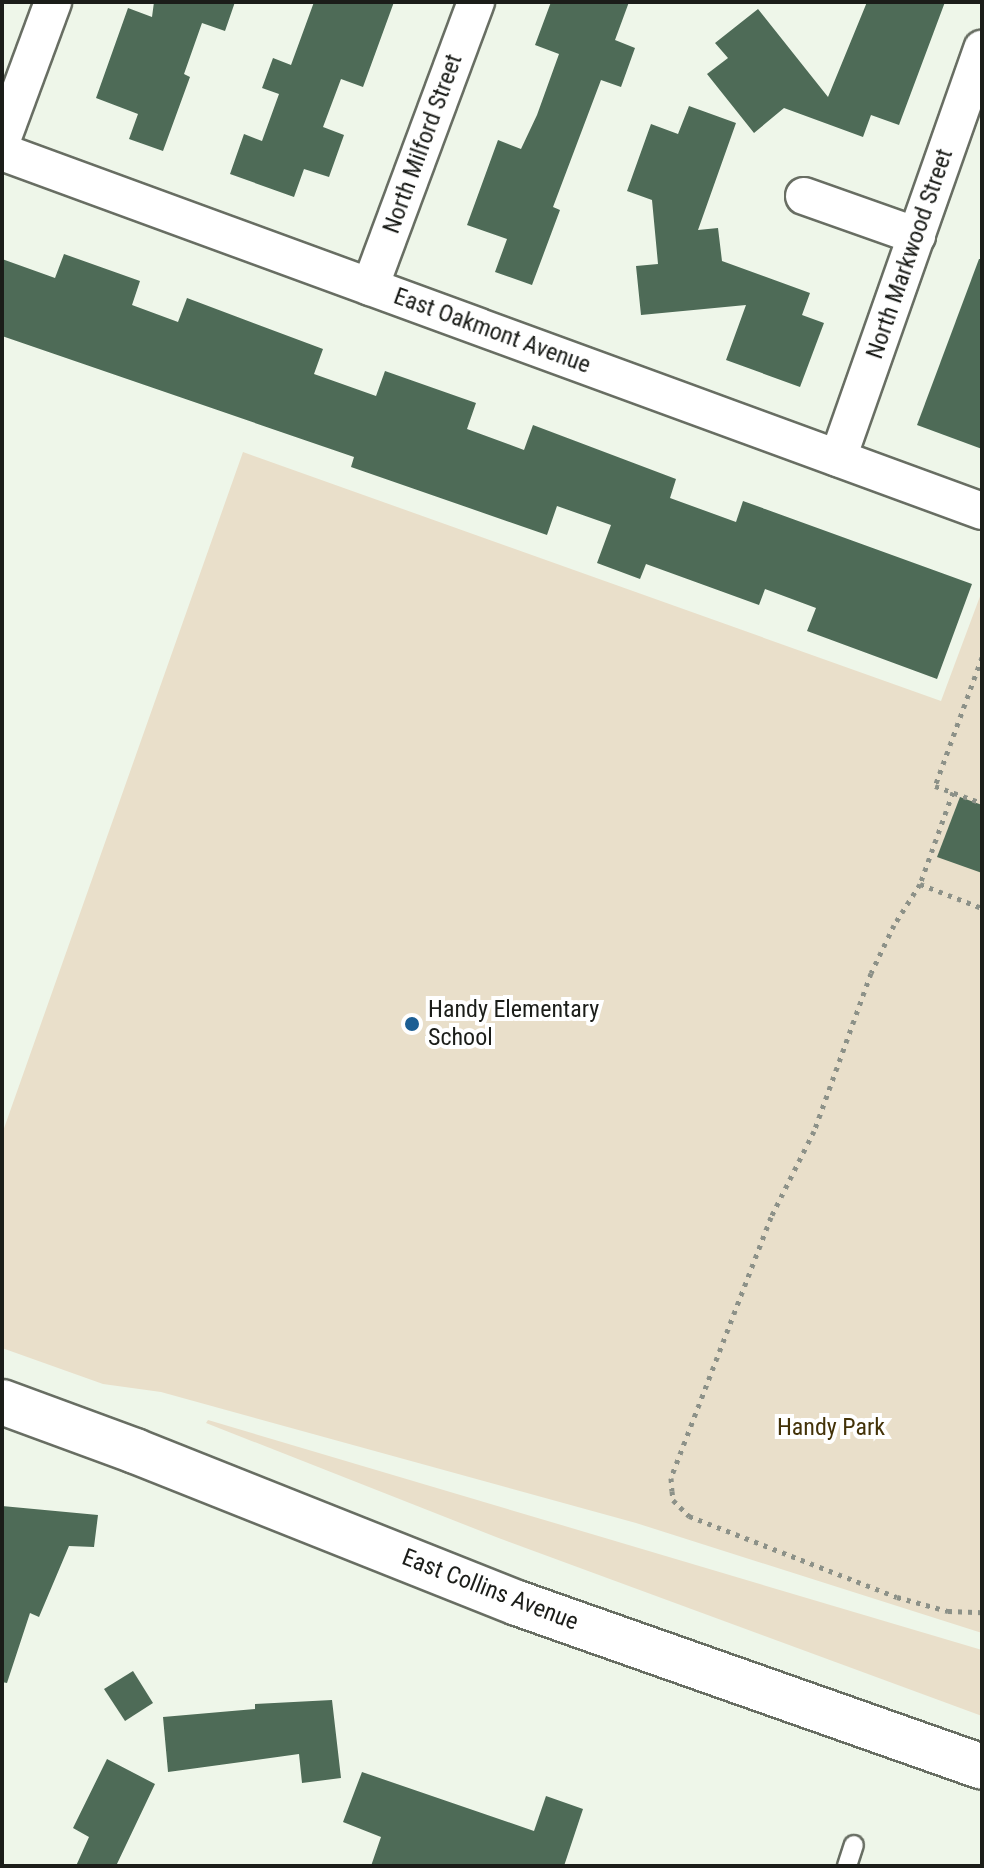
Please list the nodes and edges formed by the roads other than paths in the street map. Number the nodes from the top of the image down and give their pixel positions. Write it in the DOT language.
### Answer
graph roads {
  1 [pos="53,2"];
  2 [pos="476,2"];
  3 [pos="982,49"];
  4 [pos="2,140"];
  5 [pos="2,152"];
  6 [pos="804,196"];
  7 [pos="917,236"];
  8 [pos="370,287"];
  9 [pos="838,458"];
  10 [pos="982,511"];
  11 [pos="2,1402"];
  12 [pos="982,1767"];
  13 [pos="854,1845"];
  14 [pos="847,1866"];
  1 -- 4 [label="street"];
  2 -- 8 [label="street, North Milford Street"];
  3 -- 7 [label="street, North Markwood Street"];
  5 -- 8 [label="street, East Oakmont Avenue"];
  6 -- 7 [label="street"];
  7 -- 9 [label="street, North Markwood Street"];
  8 -- 9 [label="street, East Oakmont Avenue"];
  9 -- 10 [label="street, East Oakmont Avenue"];
  11 -- 12 [label="street, East Collins Avenue"];
  13 -- 14 [label="lane"];
}
